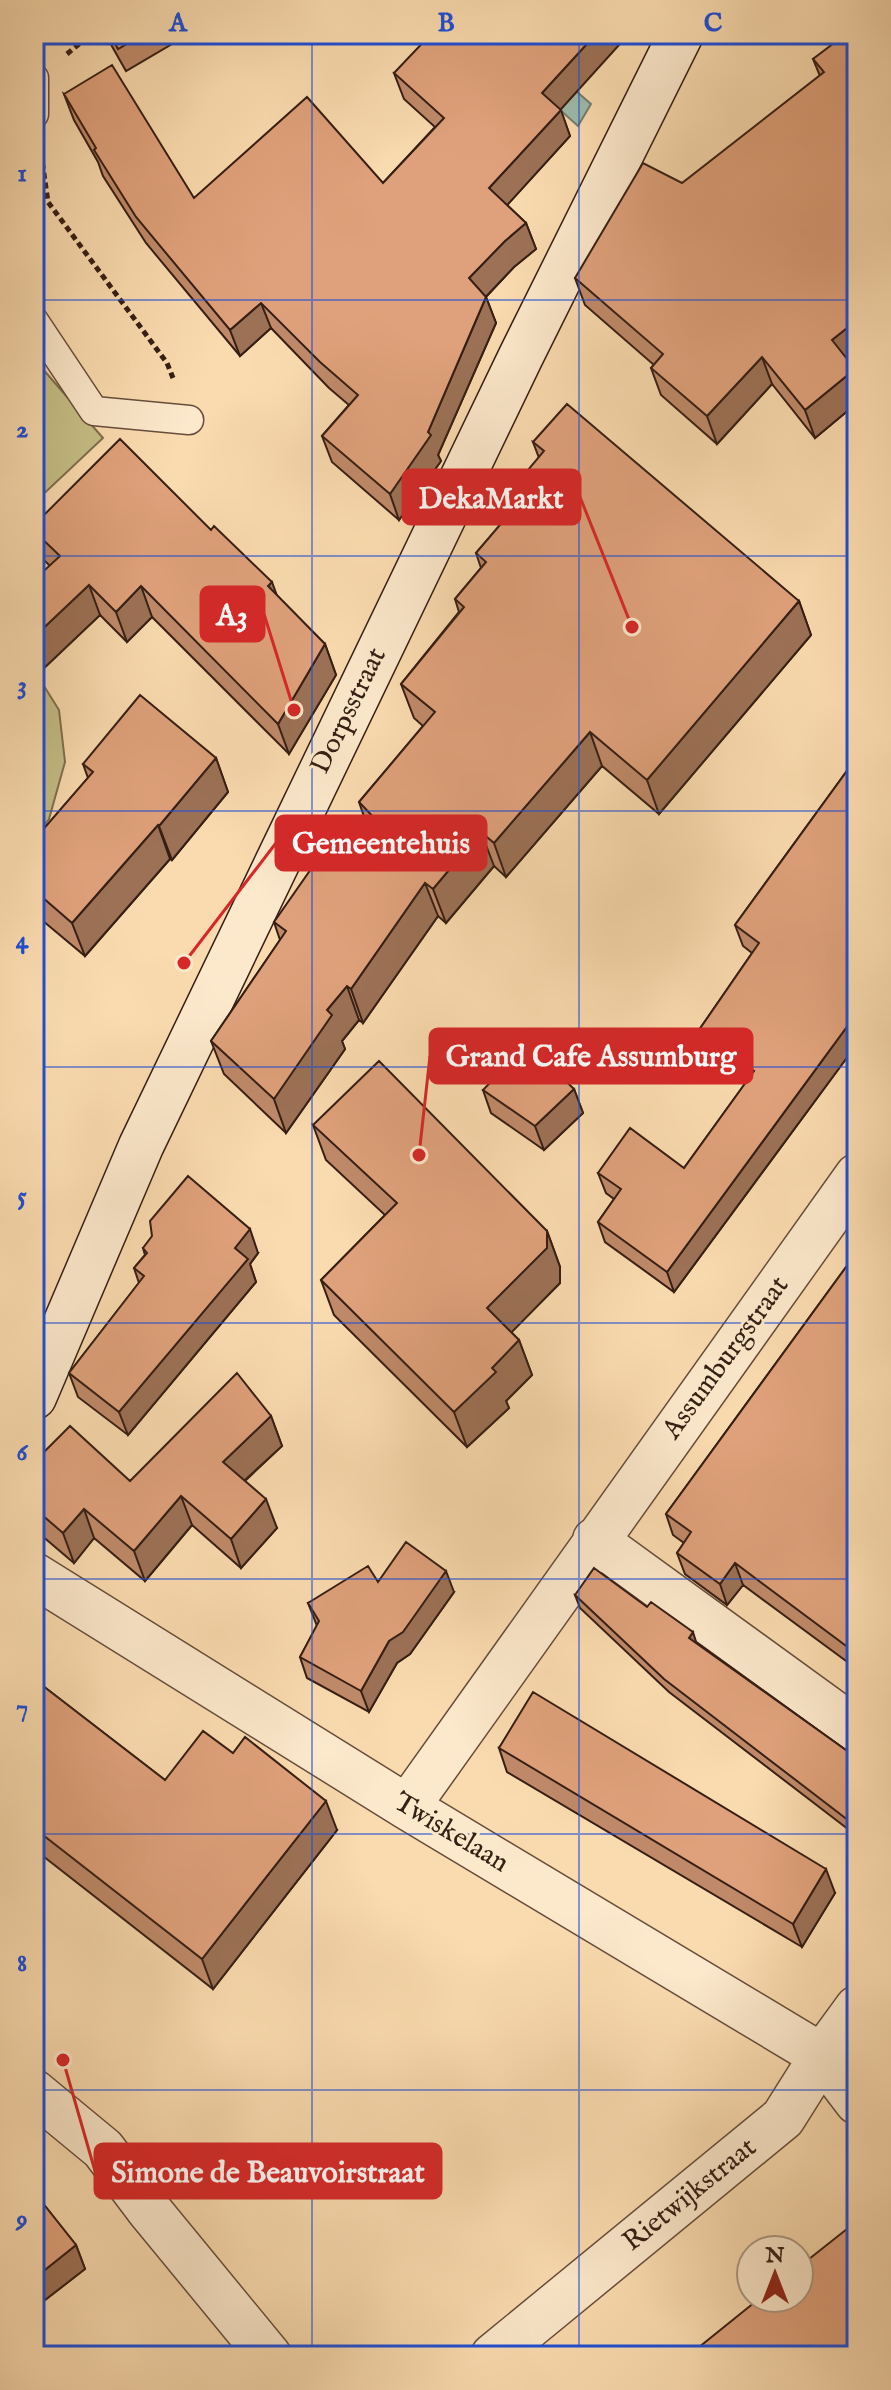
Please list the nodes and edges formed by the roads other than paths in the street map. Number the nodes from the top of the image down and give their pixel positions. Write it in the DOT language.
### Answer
graph roads {
  1 [pos="681,34"];
  2 [pos="34,78"];
  3 [pos="34,113"];
  4 [pos="34,321"];
  5 [pos="189,420"];
  6 [pos="857,1176"];
  7 [pos="34,1397"];
  8 [pos="595,1540"];
  9 [pos="34,1575"];
  10 [pos="857,1730"];
  11 [pos="407,1807"];
  12 [pos="857,2008"];
  13 [pos="822,2056"];
  14 [pos="34,2092"];
  15 [pos="857,2102"];
  16 [pos="269,2356"];
  17 [pos="493,2356"];
  1 -- 7 [label="street, Dorpsstraat"];
  2 -- 3 [label="lane"];
  4 -- 5 [label="lane"];
  6 -- 8 [label="street, Assumburgstraat"];
  8 -- 10 [label="street"];
  8 -- 11 [label="street, Assumburgstraat"];
  9 -- 11 [label="street, Twiskelaan"];
  11 -- 13 [label="street, Twiskelaan"];
  12 -- 13 [label="street, Rietwijkstraat"];
  13 -- 15 [label="street, Twiskelaan"];
  13 -- 17 [label="street, Rietwijkstraat"];
  14 -- 16 [label="street"];
}
